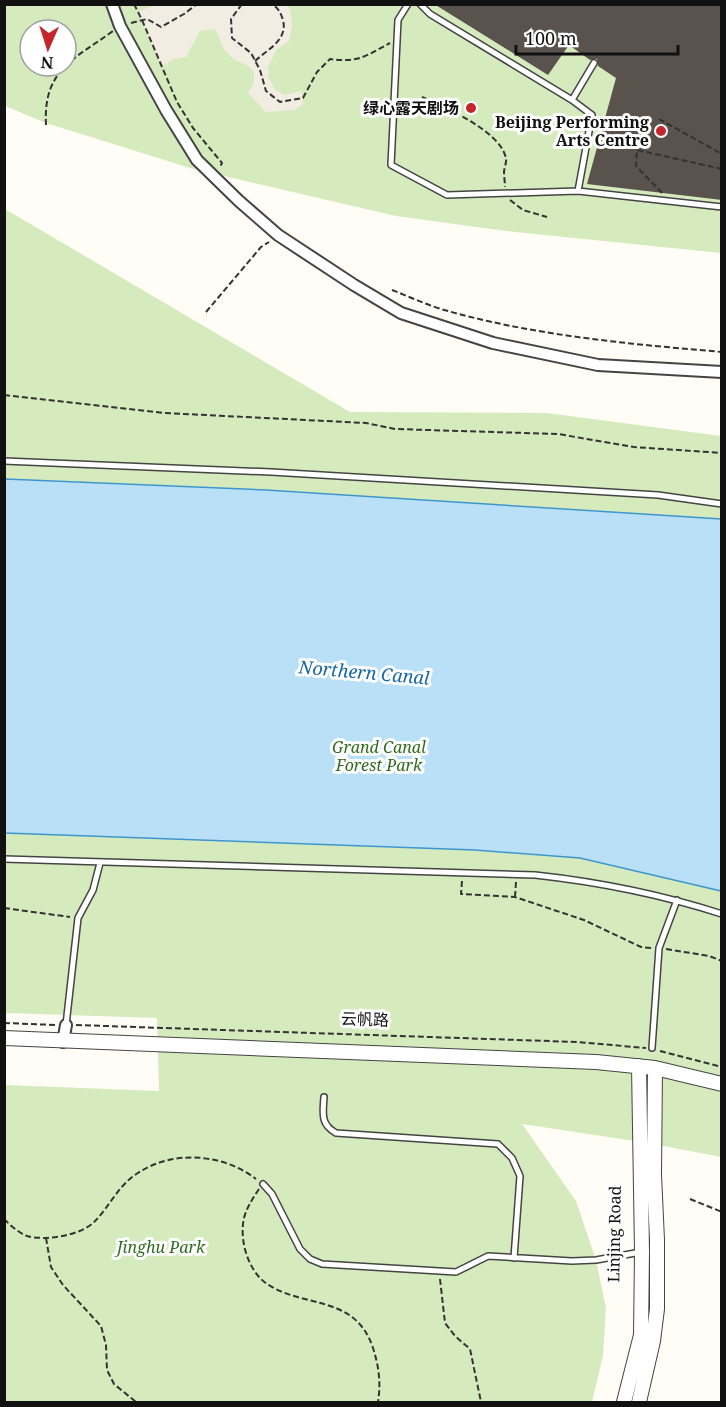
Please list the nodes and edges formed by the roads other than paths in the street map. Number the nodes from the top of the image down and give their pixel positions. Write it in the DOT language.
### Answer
graph roads {
  1 [pos="112,4"];
  2 [pos="408,4"];
  3 [pos="420,4"];
  4 [pos="594,63"];
  5 [pos="572,100"];
  6 [pos="578,190"];
  7 [pos="722,207"];
  8 [pos="722,372"];
  9 [pos="4,461"];
  10 [pos="722,504"];
  11 [pos="4,859"];
  12 [pos="100,863"];
  13 [pos="677,900"];
  14 [pos="722,914"];
  15 [pos="66,1025"];
  16 [pos="4,1038"];
  17 [pos="63,1041"];
  18 [pos="651,1048"];
  19 [pos="639,1066"];
  20 [pos="655,1068"];
  21 [pos="722,1084"];
  22 [pos="324,1097"];
  23 [pos="262,1184"];
  24 [pos="642,1252"];
  25 [pos="514,1258"];
  26 [pos="624,1402"];
  27 [pos="639,1402"];
  1 -- 8 [label="street"];
  2 -- 6 [label="lane"];
  3 -- 5 [label="lane"];
  4 -- 5 [label="lane"];
  5 -- 6 [label="lane"];
  6 -- 7 [label="lane"];
  9 -- 10 [label="lane"];
  11 -- 12 [label="lane"];
  12 -- 13 [label="lane"];
  12 -- 15 [label="lane"];
  13 -- 14 [label="lane"];
  13 -- 18 [label="lane"];
  15 -- 17 [label="street"];
  16 -- 17 [label="street"];
  17 -- 19 [label="street"];
  19 -- 20 [label="street"];
  19 -- 24 [label="street, Linjing Road"];
  20 -- 21 [label="street"];
  20 -- 27 [label="street"];
  22 -- 25 [label="lane"];
  23 -- 25 [label="lane"];
  24 -- 25 [label="lane"];
  24 -- 26 [label="street, Linjing Road"];
}
